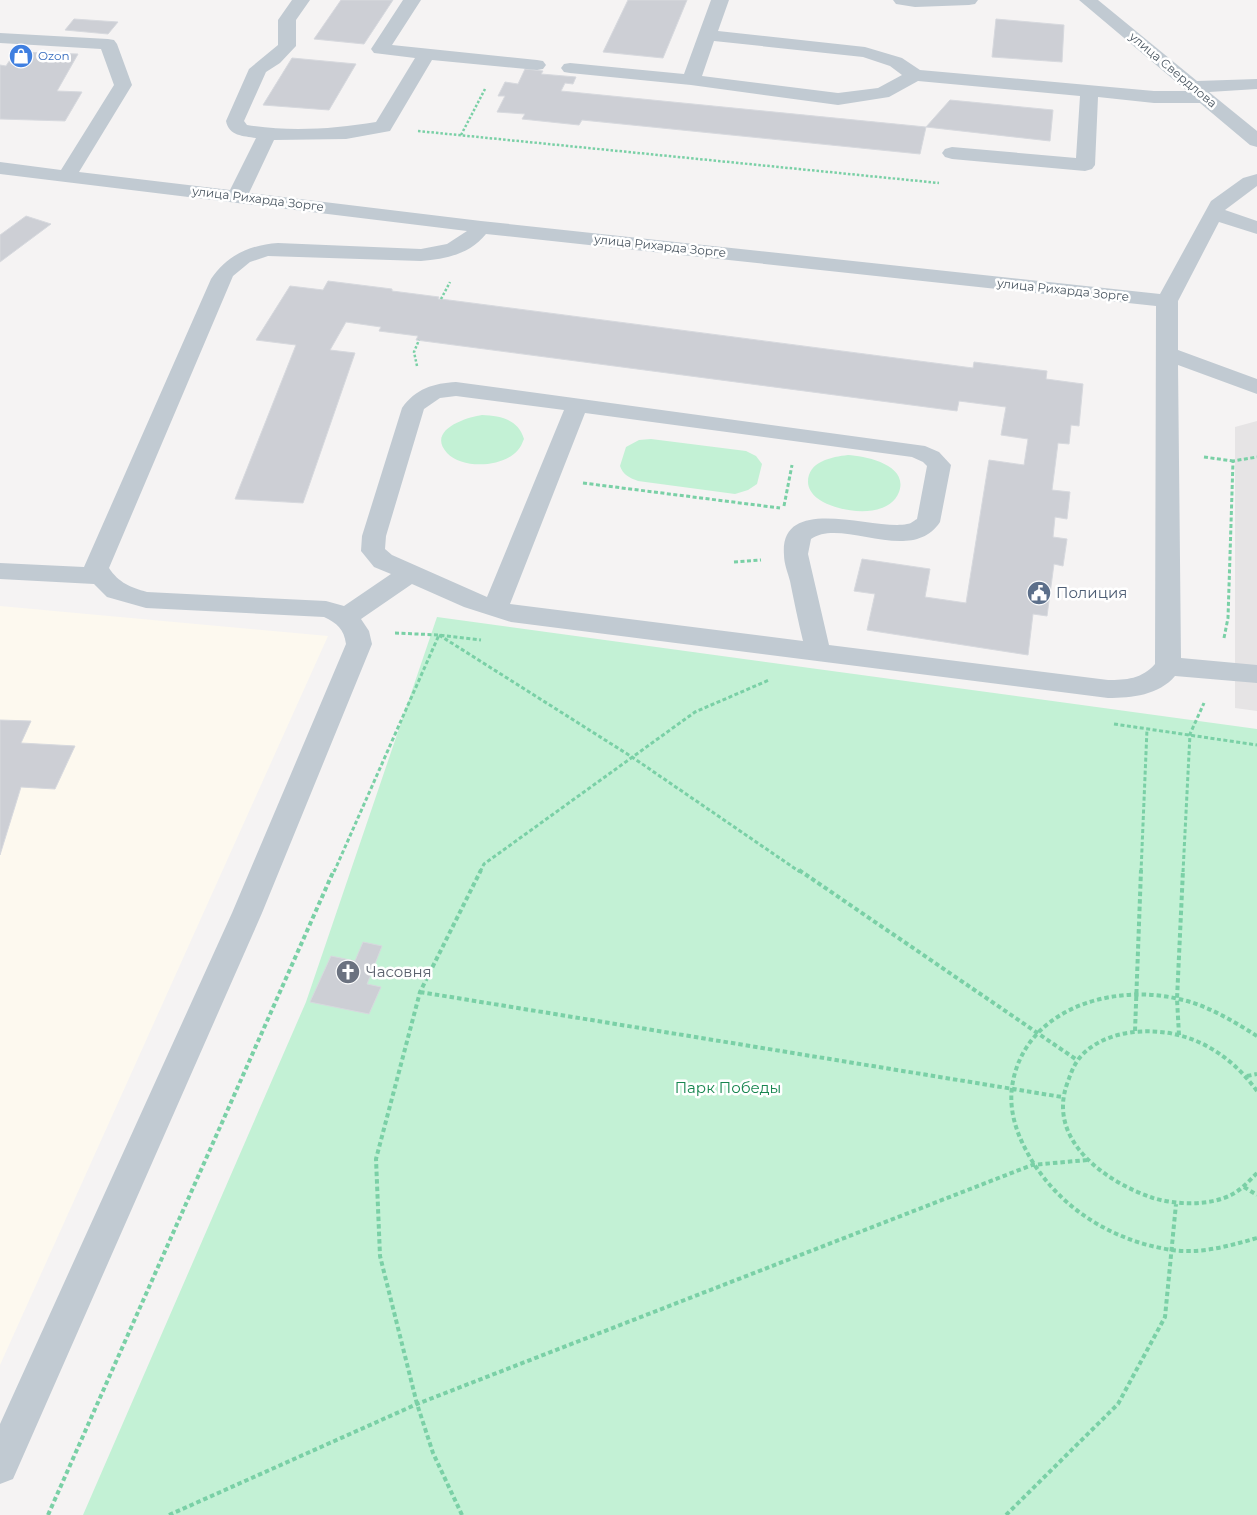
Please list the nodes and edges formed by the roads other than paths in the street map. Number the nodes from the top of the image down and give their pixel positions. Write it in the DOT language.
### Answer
graph roads {
  1 [pos="301,0"];
  2 [pos="412,0"];
  3 [pos="720,0"];
  4 [pos="902,0"];
  5 [pos="969,0"];
  6 [pos="1088,0"];
  7 [pos="709,35"];
  8 [pos="0,38"];
  9 [pos="426,54"];
  10 [pos="538,65"];
  11 [pos="570,68"];
  12 [pos="915,75"];
  13 [pos="691,80"];
  14 [pos="1257,84"];
  15 [pos="1089,91"];
  16 [pos="1199,92"];
  17 [pos="267,134"];
  18 [pos="1257,141"];
  19 [pos="952,153"];
  20 [pos="0,168"];
  21 [pos="66,176"];
  22 [pos="1257,180"];
  23 [pos="237,196"];
  24 [pos="1213,213"];
  25 [pos="481,227"];
  26 [pos="1257,228"];
  27 [pos="1166,301"];
  28 [pos="1166,353"];
  29 [pos="1257,387"];
  30 [pos="577,405"];
  31 [pos="0,571"];
  32 [pos="410,573"];
  33 [pos="100,576"];
  34 [pos="495,609"];
  35 [pos="352,625"];
  36 [pos="818,652"];
  37 [pos="1168,666"];
  38 [pos="1257,674"];
  39 [pos="0,1466"];
  1 -- 17 [label="street"];
  2 -- 9 [label="street"];
  3 -- 7 [label="street"];
  4 -- 5 [label="street"];
  6 -- 16 [label="street, улица Свердлова"];
  7 -- 12 [label="street"];
  7 -- 13 [label="street"];
  8 -- 21 [label="street"];
  9 -- 10 [label="street"];
  9 -- 17 [label="street"];
  11 -- 13 [label="street"];
  12 -- 13 [label="street"];
  12 -- 15 [label="street"];
  14 -- 16 [label="street"];
  15 -- 16 [label="street"];
  15 -- 19 [label="street"];
  16 -- 18 [label="street, улица Свердлова"];
  17 -- 23 [label="street"];
  20 -- 21 [label="street, улица Рихарда Зорге"];
  21 -- 23 [label="street, улица Рихарда Зорге"];
  22 -- 24 [label="street"];
  23 -- 25 [label="street, улица Рихарда Зорге"];
  24 -- 26 [label="street"];
  24 -- 27 [label="street"];
  25 -- 27 [label="street, улица Рихарда Зорге"];
  25 -- 33 [label="street"];
  27 -- 28 [label="street"];
  28 -- 29 [label="street"];
  28 -- 37 [label="street"];
  30 -- 32 [label="street"];
  30 -- 34 [label="street"];
  30 -- 36 [label="street"];
  31 -- 33 [label="street"];
  32 -- 34 [label="street"];
  32 -- 35 [label="street"];
  33 -- 35 [label="street"];
  34 -- 36 [label="street"];
  35 -- 39 [label="street"];
  36 -- 37 [label="street"];
  37 -- 38 [label="street"];
}
